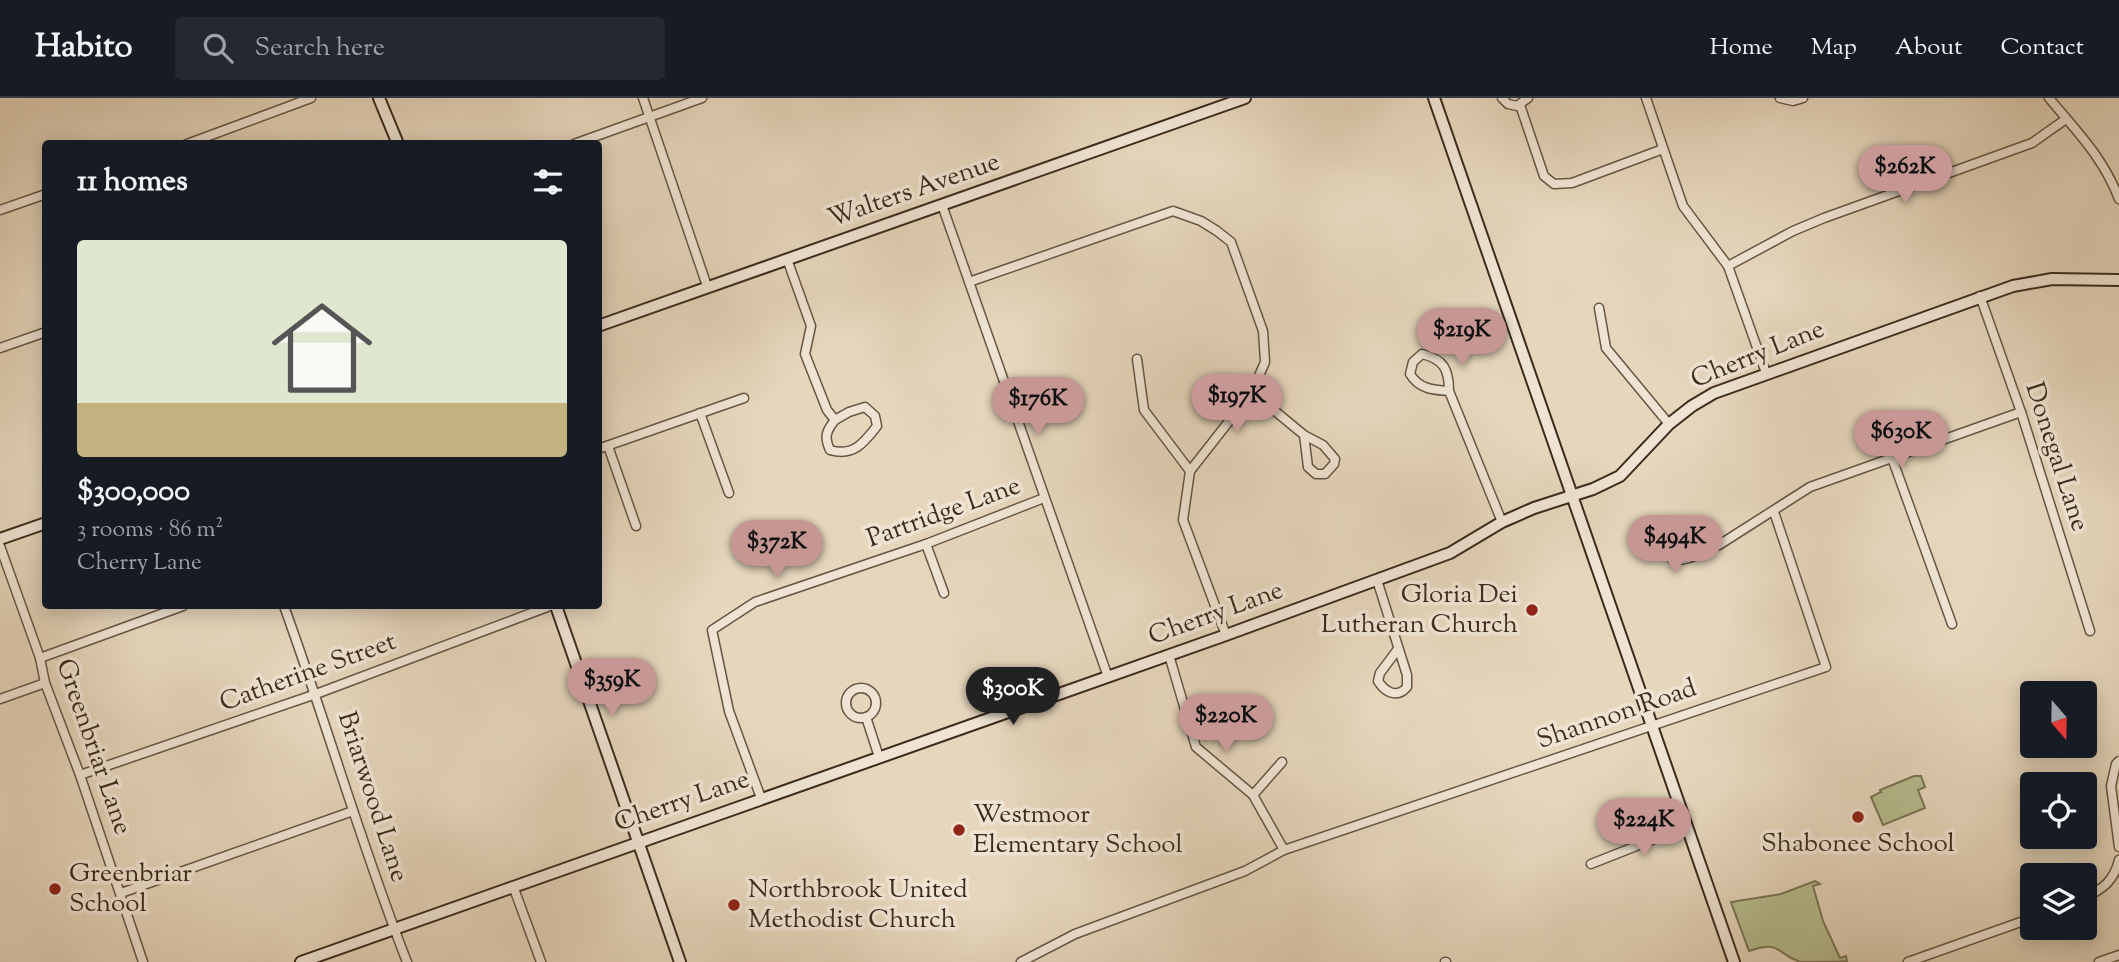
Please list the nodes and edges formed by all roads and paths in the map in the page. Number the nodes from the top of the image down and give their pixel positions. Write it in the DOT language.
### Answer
graph roads {
  1 [pos="311,98"];
  2 [pos="379,98"];
  3 [pos="643,98"];
  4 [pos="702,98"];
  5 [pos="1245,98"];
  6 [pos="1434,98"];
  7 [pos="1502,98"];
  8 [pos="1528,98"];
  9 [pos="1646,98"];
  10 [pos="1803,98"];
  11 [pos="2049,98"];
  12 [pos="1782,99"];
  13 [pos="1520,105"];
  14 [pos="650,117"];
  15 [pos="2066,119"];
  16 [pos="198,140"];
  17 [pos="396,140"];
  18 [pos="585,140"];
  19 [pos="1663,149"];
  20 [pos="42,195"];
  21 [pos="2119,199"];
  22 [pos="942,205"];
  23 [pos="0,210"];
  24 [pos="788,259"];
  25 [pos="1728,266"];
  26 [pos="2119,280"];
  27 [pos="969,282"];
  28 [pos="708,286"];
  29 [pos="1980,296"];
  30 [pos="1599,308"];
  31 [pos="602,325"];
  32 [pos="42,333"];
  33 [pos="0,348"];
  34 [pos="1137,359"];
  35 [pos="1766,373"];
  36 [pos="1449,391"];
  37 [pos="1252,392"];
  38 [pos="744,398"];
  39 [pos="2021,412"];
  40 [pos="700,413"];
  41 [pos="835,420"];
  42 [pos="1669,424"];
  43 [pos="1304,435"];
  44 [pos="603,447"];
  45 [pos="1892,458"];
  46 [pos="1190,471"];
  47 [pos="729,493"];
  48 [pos="1574,495"];
  49 [pos="1044,498"];
  50 [pos="1774,512"];
  51 [pos="1502,522"];
  52 [pos="42,524"];
  53 [pos="636,526"];
  54 [pos="0,540"];
  55 [pos="926,544"];
  56 [pos="0,546"];
  57 [pos="1702,551"];
  58 [pos="1377,580"];
  59 [pos="944,593"];
  60 [pos="175,609"];
  61 [pos="286,609"];
  62 [pos="542,609"];
  63 [pos="557,609"];
  64 [pos="1952,624"];
  65 [pos="2090,631"];
  66 [pos="1226,635"];
  67 [pos="1398,649"];
  68 [pos="1168,655"];
  69 [pos="40,658"];
  70 [pos="1108,677"];
  71 [pos="45,683"];
  72 [pos="316,694"];
  73 [pos="0,699"];
  74 [pos="866,717"];
  75 [pos="1651,725"];
  76 [pos="879,757"];
  77 [pos="2119,761"];
  78 [pos="1282,762"];
  79 [pos="80,775"];
  80 [pos="1253,795"];
  81 [pos="761,798"];
  82 [pos="353,811"];
  83 [pos="1686,826"];
  84 [pos="638,842"];
  85 [pos="2119,846"];
  86 [pos="1284,850"];
  87 [pos="2119,860"];
  88 [pos="1591,864"];
  89 [pos="513,886"];
  90 [pos="2097,891"];
  91 [pos="121,893"];
  92 [pos="2020,922"];
  93 [pos="394,929"];
  94 [pos="2119,955"];
  95 [pos="1732,961"];
  96 [pos="143,962"];
  97 [pos="301,962"];
  98 [pos="407,962"];
  99 [pos="541,962"];
  100 [pos="680,962"];
  101 [pos="1021,962"];
  102 [pos="1908,962"];
  103 [pos="2099,962"];
  1 -- 16 [label="street"];
  2 -- 17 [label="street"];
  3 -- 14 [label="street"];
  4 -- 14 [label="street"];
  5 -- 22 [label="street, Walters Avenue"];
  6 -- 48 [label="street"];
  7 -- 13 [label="street"];
  8 -- 13 [label="street"];
  9 -- 19 [label="street"];
  10 -- 12 [label="street"];
  11 -- 15 [label="street"];
  13 -- 19 [label="street"];
  14 -- 18 [label="street"];
  14 -- 28 [label="street"];
  15 -- 21 [label="street"];
  15 -- 25 [label="street"];
  19 -- 25 [label="street"];
  20 -- 23 [label="street"];
  22 -- 24 [label="street, Walters Avenue"];
  22 -- 27 [label="street"];
  24 -- 28 [label="street, Walters Avenue"];
  24 -- 41 [label="street"];
  25 -- 35 [label="street"];
  26 -- 29 [label="street, Cherry Lane"];
  27 -- 37 [label="street"];
  27 -- 49 [label="street"];
  28 -- 31 [label="street, Walters Avenue"];
  29 -- 35 [label="street, Cherry Lane"];
  29 -- 39 [label="street, Donegal Lane"];
  30 -- 42 [label="street"];
  32 -- 33 [label="street"];
  34 -- 46 [label="street"];
  35 -- 42 [label="street, Cherry Lane"];
  36 -- 36 [label="street"];
  36 -- 51 [label="street"];
  37 -- 43 [label="street"];
  37 -- 46 [label="street"];
  38 -- 40 [label="street"];
  39 -- 45 [label="street"];
  39 -- 65 [label="street, Donegal Lane"];
  40 -- 44 [label="street"];
  40 -- 47 [label="street"];
  41 -- 41 [label="street"];
  42 -- 48 [label="street, Cherry Lane"];
  43 -- 43 [label="street"];
  44 -- 53 [label="street"];
  45 -- 50 [label="street"];
  45 -- 64 [label="street"];
  46 -- 66 [label="street"];
  48 -- 51 [label="street, Cherry Lane"];
  48 -- 75 [label="street"];
  49 -- 55 [label="street, Partridge Lane"];
  49 -- 70 [label="street"];
  50 -- 57 [label="street"];
  50 -- 75 [label="street, Shannon Road"];
  51 -- 58 [label="street, Cherry Lane"];
  52 -- 54 [label="street"];
  55 -- 59 [label="street"];
  55 -- 81 [label="street, Partridge Lane"];
  56 -- 69 [label="street, Greenbriar Lane"];
  57 -- 57 [label="street"];
  58 -- 66 [label="street, Cherry Lane"];
  58 -- 67 [label="street"];
  60 -- 69 [label="street"];
  61 -- 72 [label="street, Briarwood Lane"];
  62 -- 72 [label="street, Catherine Street"];
  63 -- 84 [label="street"];
  66 -- 68 [label="street, Cherry Lane"];
  67 -- 67 [label="street"];
  68 -- 70 [label="street, Cherry Lane"];
  68 -- 80 [label="street"];
  69 -- 71 [label="street, Greenbriar Lane"];
  70 -- 76 [label="street, Cherry Lane"];
  71 -- 73 [label="street"];
  71 -- 79 [label="street, Greenbriar Lane"];
  72 -- 79 [label="street, Catherine Street"];
  72 -- 82 [label="street, Briarwood Lane"];
  74 -- 76 [label="street"];
  75 -- 83 [label="street"];
  75 -- 86 [label="street, Shannon Road"];
  76 -- 81 [label="street, Cherry Lane"];
  77 -- 85 [label="street"];
  78 -- 80 [label="street"];
  79 -- 91 [label="street, Greenbriar Lane"];
  80 -- 86 [label="street"];
  81 -- 84 [label="street, Cherry Lane"];
  82 -- 91 [label="street"];
  82 -- 93 [label="street, Briarwood Lane"];
  83 -- 88 [label="street"];
  83 -- 95 [label="street"];
  84 -- 89 [label="street, Cherry Lane"];
  84 -- 100 [label="street"];
  86 -- 101 [label="street, Shannon Road"];
  87 -- 90 [label="street"];
  89 -- 93 [label="street, Cherry Lane"];
  89 -- 99 [label="street"];
  91 -- 96 [label="street, Greenbriar Lane"];
  92 -- 102 [label="street"];
  93 -- 97 [label="street, Cherry Lane"];
  93 -- 98 [label="street, Briarwood Lane"];
  94 -- 103 [label="street"];
}
